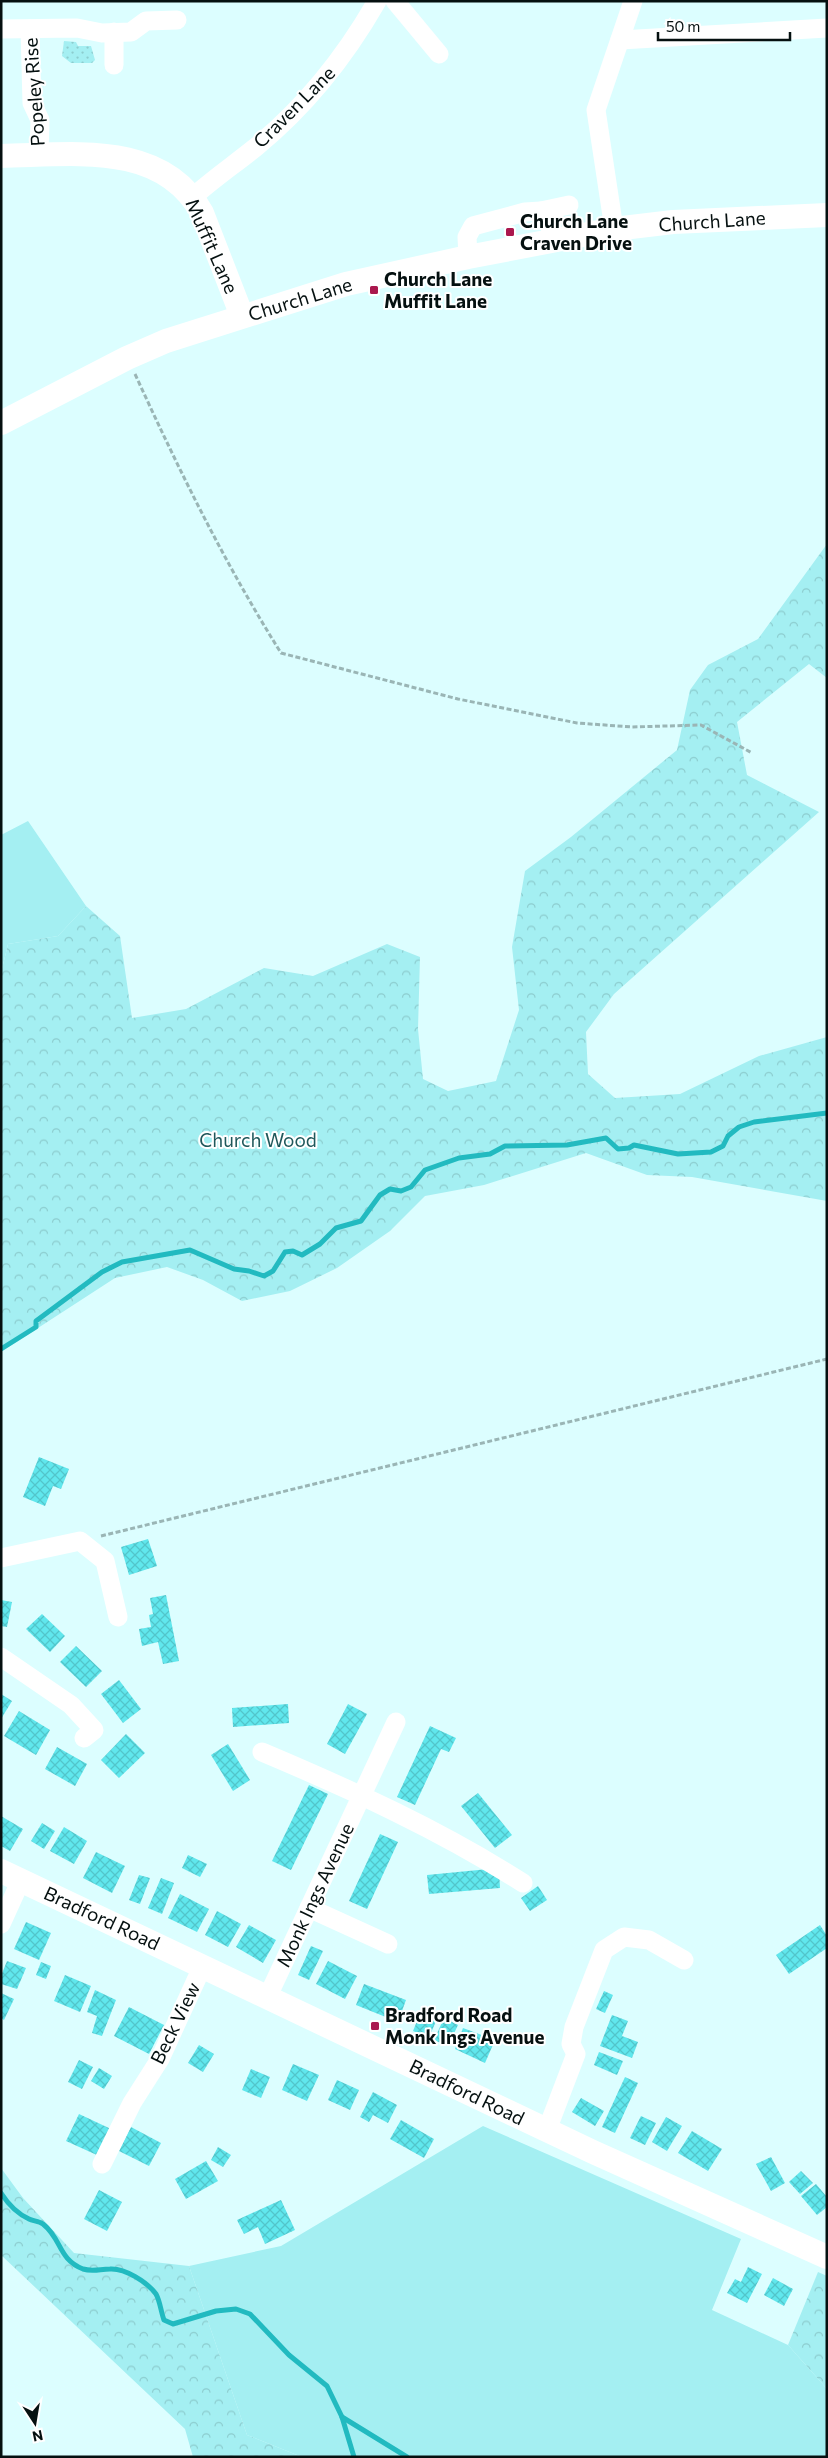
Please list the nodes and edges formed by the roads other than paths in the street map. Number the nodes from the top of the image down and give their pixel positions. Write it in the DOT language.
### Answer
graph roads {
  1 [pos="377,1"];
  2 [pos="395,1"];
  3 [pos="633,1"];
  4 [pos="177,20"];
  5 [pos="827,28"];
  6 [pos="1,29"];
  7 [pos="30,29"];
  8 [pos="114,32"];
  9 [pos="620,40"];
  10 [pos="439,54"];
  11 [pos="114,65"];
  12 [pos="39,155"];
  13 [pos="1,156"];
  14 [pos="193,197"];
  15 [pos="569,205"];
  16 [pos="541,211"];
  17 [pos="827,215"];
  18 [pos="614,229"];
  19 [pos="550,241"];
  20 [pos="468,257"];
  21 [pos="242,316"];
  22 [pos="1,423"];
  23 [pos="1,1558"];
  24 [pos="118,1617"];
  25 [pos="1,1657"];
  26 [pos="396,1722"];
  27 [pos="95,1729"];
  28 [pos="262,1752"];
  29 [pos="362,1795"];
  30 [pos="11,1875"];
  31 [pos="523,1882"];
  32 [pos="309,1908"];
  33 [pos="1,1924"];
  34 [pos="388,1944"];
  35 [pos="684,1960"];
  36 [pos="203,1965"];
  37 [pos="268,1996"];
  38 [pos="547,2130"];
  39 [pos="102,2164"];
  40 [pos="827,2257"];
  1 -- 14 [label="street, Craven Lane"];
  2 -- 10 [label="street"];
  3 -- 9 [label="street"];
  4 -- 8 [label="street, Popeley Rise"];
  5 -- 9 [label="street"];
  6 -- 7 [label="street, Popeley Rise"];
  7 -- 8 [label="street, Popeley Rise"];
  7 -- 12 [label="street, Popeley Rise"];
  8 -- 11 [label="street"];
  9 -- 18 [label="street"];
  12 -- 13 [label="main road, Muffit Lane"];
  12 -- 14 [label="main road, Muffit Lane"];
  14 -- 21 [label="main road, Muffit Lane"];
  15 -- 16 [label="street"];
  16 -- 19 [label="street"];
  16 -- 20 [label="street"];
  17 -- 18 [label="main road, Church Lane"];
  18 -- 19 [label="main road, Church Lane"];
  19 -- 20 [label="main road, Church Lane"];
  20 -- 21 [label="main road, Church Lane"];
  21 -- 22 [label="main road, Church Lane"];
  23 -- 24 [label="street"];
  25 -- 27 [label="street"];
  26 -- 29 [label="street, Monk Ings Avenue"];
  28 -- 29 [label="street"];
  29 -- 31 [label="street"];
  29 -- 32 [label="street, Monk Ings Avenue"];
  30 -- 33 [label="street"];
  30 -- 36 [label="main road, Bradford Road"];
  32 -- 34 [label="street"];
  32 -- 37 [label="street, Monk Ings Avenue"];
  35 -- 38 [label="street"];
  36 -- 37 [label="main road, Bradford Road"];
  36 -- 39 [label="street, Beck View"];
  37 -- 38 [label="main road, Bradford Road"];
  38 -- 40 [label="main road, Bradford Road"];
}
